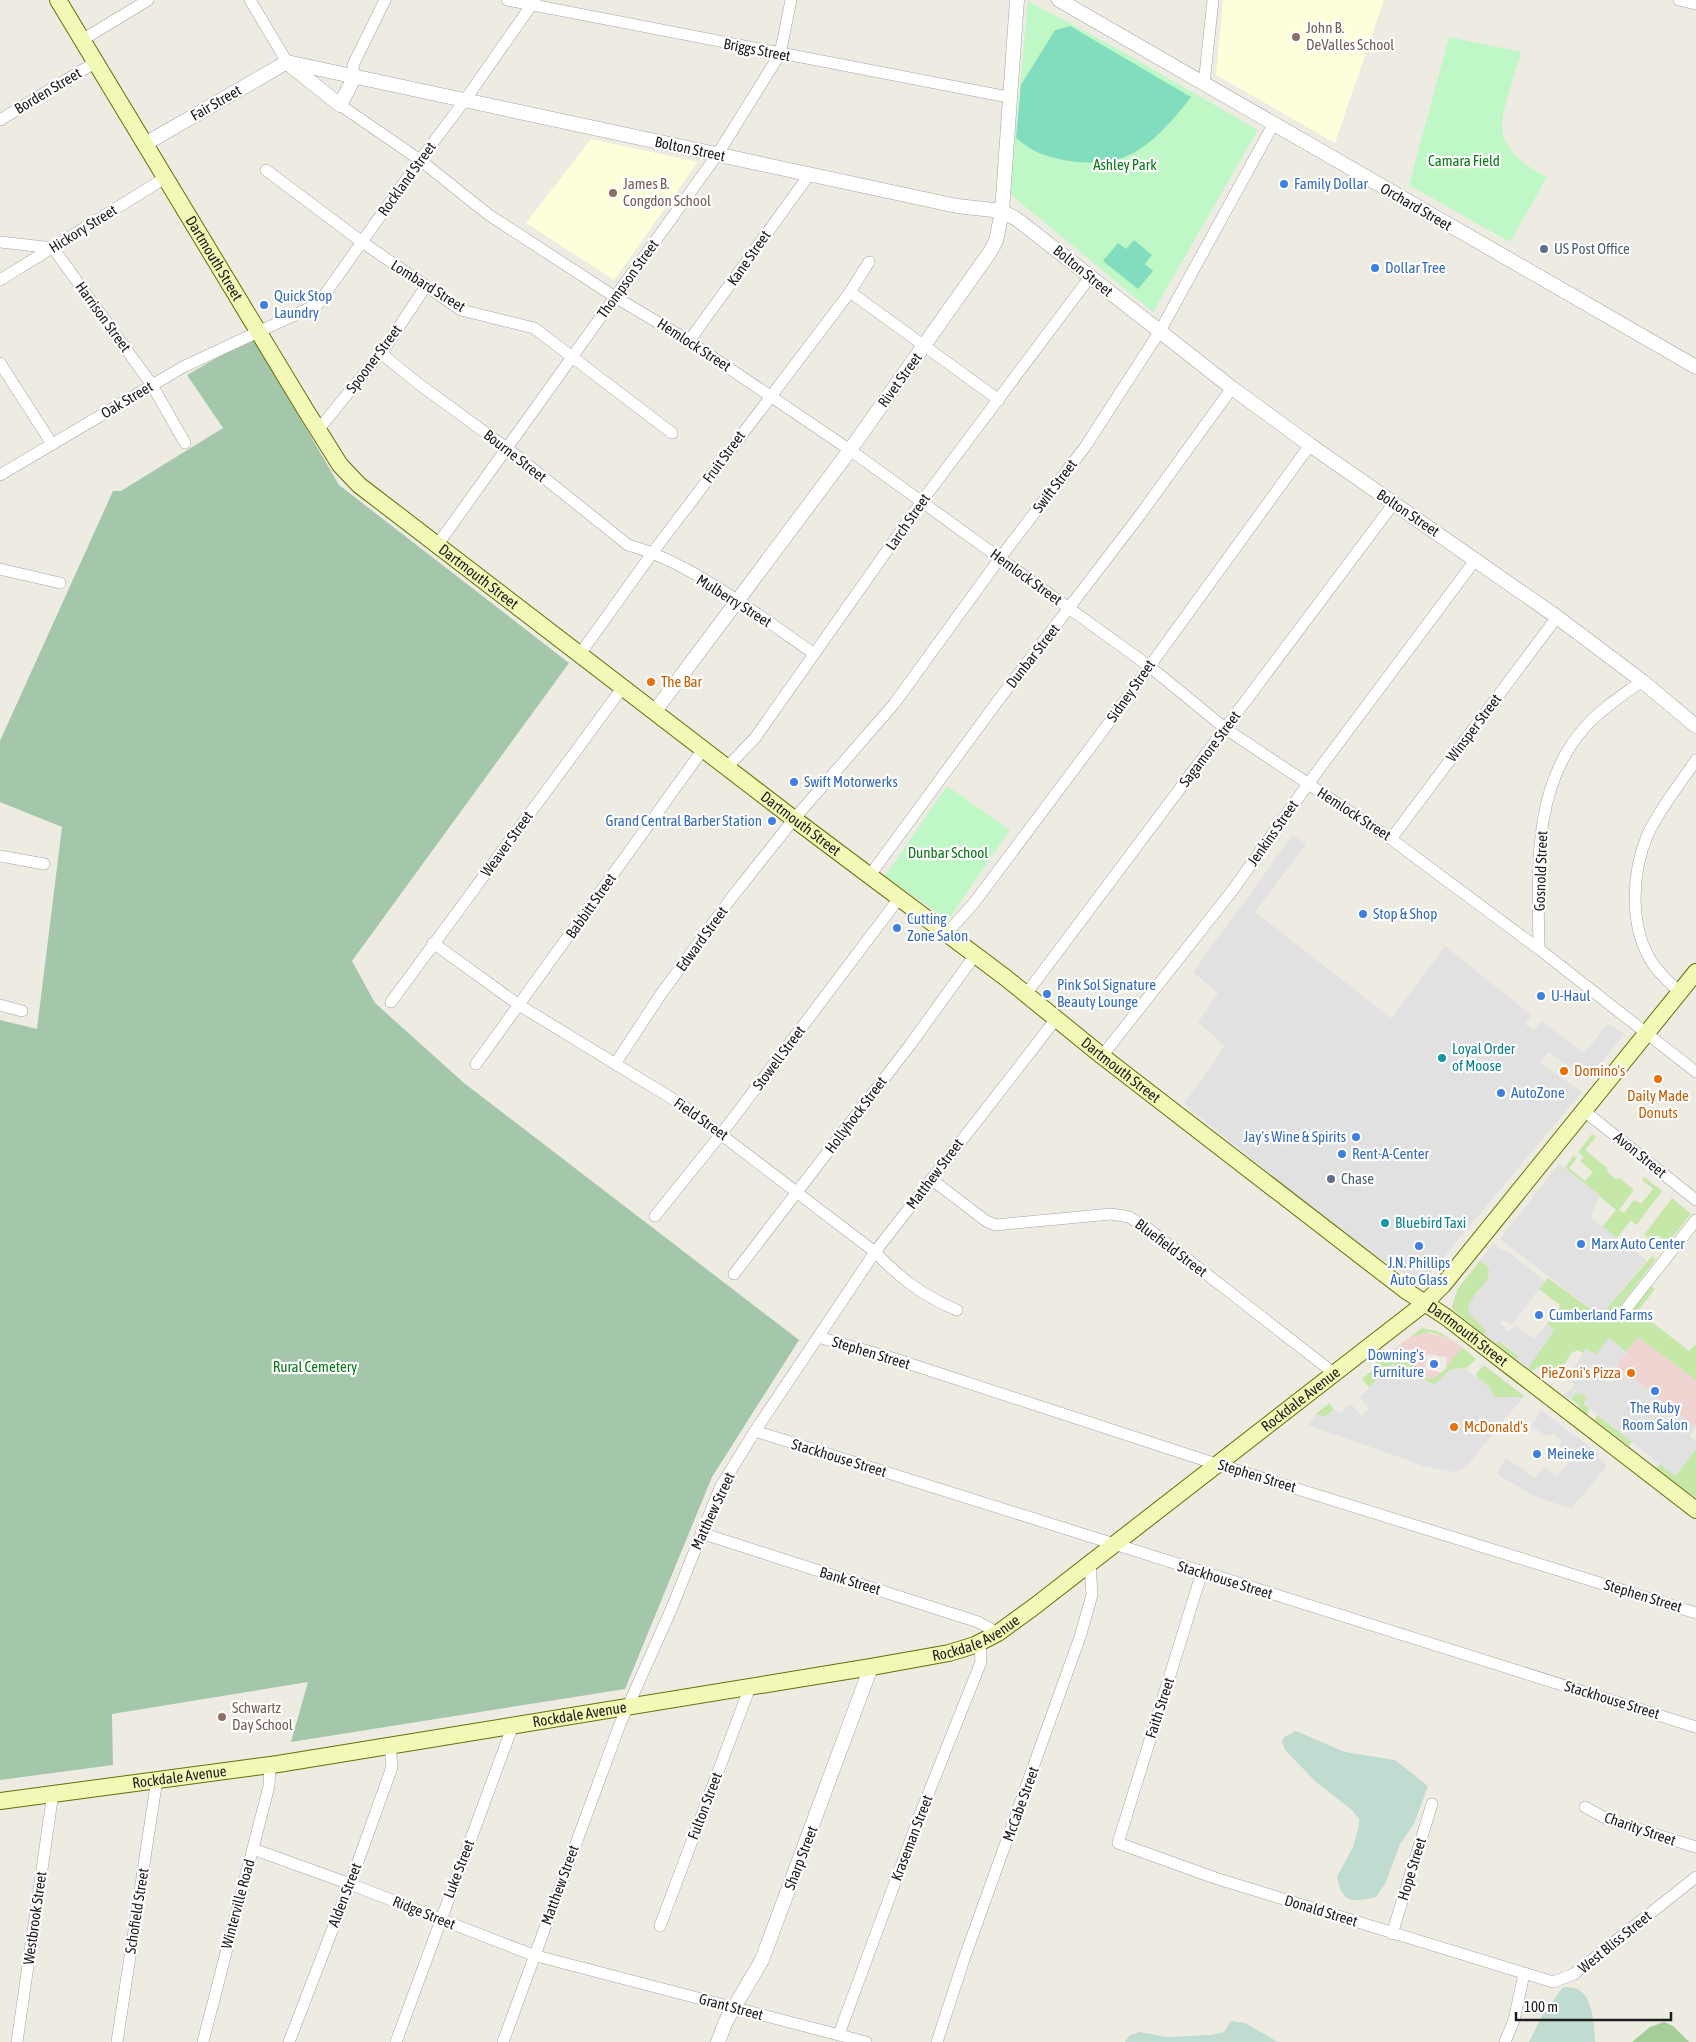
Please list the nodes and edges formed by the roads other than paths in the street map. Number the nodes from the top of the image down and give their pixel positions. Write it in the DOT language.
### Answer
graph roads {
  1 [pos="58,0"];
  2 [pos="148,0"];
  3 [pos="250,0"];
  4 [pos="385,0"];
  5 [pos="507,0"];
  6 [pos="792,0"];
  7 [pos="1017,0"];
  8 [pos="1059,0"];
  9 [pos="1212,0"];
  10 [pos="1679,0"];
  11 [pos="533,3"];
  12 [pos="1696,4"];
  13 [pos="82,40"];
  14 [pos="780,54"];
  15 [pos="96,62"];
  16 [pos="287,62"];
  17 [pos="354,78"];
  18 [pos="1204,84"];
  19 [pos="1008,97"];
  20 [pos="466,100"];
  21 [pos="340,105"];
  22 [pos="0,120"];
  23 [pos="1273,125"];
  24 [pos="145,144"];
  25 [pos="717,155"];
  26 [pos="420,160"];
  27 [pos="266,170"];
  28 [pos="809,175"];
  29 [pos="165,178"];
  30 [pos="1002,211"];
  31 [pos="0,242"];
  32 [pos="362,242"];
  33 [pos="54,248"];
  34 [pos="869,262"];
  35 [pos="1090,277"];
  36 [pos="0,280"];
  37 [pos="426,286"];
  38 [pos="850,292"];
  39 [pos="615,297"];
  40 [pos="258,332"];
  41 [pos="1160,332"];
  42 [pos="689,340"];
  43 [pos="925,346"];
  44 [pos="381,353"];
  45 [pos="572,358"];
  46 [pos="0,364"];
  47 [pos="1696,368"];
  48 [pos="6,383"];
  49 [pos="152,385"];
  50 [pos="1232,388"];
  51 [pos="771,396"];
  52 [pos="999,400"];
  53 [pos="318,430"];
  54 [pos="672,433"];
  55 [pos="185,443"];
  56 [pos="52,444"];
  57 [pos="1310,446"];
  58 [pos="508,449"];
  59 [pos="850,450"];
  60 [pos="0,475"];
  61 [pos="922,501"];
  62 [pos="1394,503"];
  63 [pos="438,544"];
  64 [pos="653,552"];
  65 [pos="1000,558"];
  66 [pos="1476,559"];
  67 [pos="0,569"];
  68 [pos="60,583"];
  69 [pos="737,600"];
  70 [pos="1069,609"];
  71 [pos="1557,617"];
  72 [pos="813,653"];
  73 [pos="580,654"];
  74 [pos="1149,666"];
  75 [pos="1642,681"];
  76 [pos="623,687"];
  77 [pos="655,711"];
  78 [pos="1696,726"];
  79 [pos="1226,729"];
  80 [pos="704,748"];
  81 [pos="1696,760"];
  82 [pos="728,766"];
  83 [pos="1308,784"];
  84 [pos="794,819"];
  85 [pos="1392,839"];
  86 [pos="0,856"];
  87 [pos="44,864"];
  88 [pos="870,875"];
  89 [pos="900,898"];
  90 [pos="947,933"];
  91 [pos="433,943"];
  92 [pos="1539,949"];
  93 [pos="976,955"];
  94 [pos="1696,972"];
  95 [pos="1679,992"];
  96 [pos="1026,994"];
  97 [pos="391,1002"];
  98 [pos="519,1004"];
  99 [pos="0,1005"];
  100 [pos="22,1011"];
  101 [pos="1056,1019"];
  102 [pos="1646,1032"];
  103 [pos="1102,1056"];
  104 [pos="476,1064"];
  105 [pos="615,1064"];
  106 [pos="1696,1072"];
  107 [pos="1583,1110"];
  108 [pos="722,1133"];
  109 [pos="931,1179"];
  110 [pos="798,1193"];
  111 [pos="1696,1200"];
  112 [pos="655,1216"];
  113 [pos="1696,1220"];
  114 [pos="875,1252"];
  115 [pos="734,1274"];
  116 [pos="1425,1303"];
  117 [pos="1626,1308"];
  118 [pos="957,1310"];
  119 [pos="818,1337"];
  120 [pos="1335,1374"];
  121 [pos="755,1431"];
  122 [pos="1219,1464"];
  123 [pos="1696,1510"];
  124 [pos="701,1533"];
  125 [pos="1114,1545"];
  126 [pos="1090,1563"];
  127 [pos="1202,1572"];
  128 [pos="1696,1613"];
  129 [pos="998,1633"];
  130 [pos="980,1642"];
  131 [pos="871,1668"];
  132 [pos="750,1687"];
  133 [pos="628,1706"];
  134 [pos="513,1725"];
  135 [pos="1696,1727"];
  136 [pos="390,1745"];
  137 [pos="270,1765"];
  138 [pos="157,1779"];
  139 [pos="53,1794"];
  140 [pos="0,1801"];
  141 [pos="1432,1804"];
  142 [pos="1585,1807"];
  143 [pos="1118,1843"];
  144 [pos="1696,1847"];
  145 [pos="253,1850"];
  146 [pos="1696,1877"];
  147 [pos="350,1884"];
  148 [pos="440,1920"];
  149 [pos="660,1926"];
  150 [pos="1392,1934"];
  151 [pos="534,1955"];
  152 [pos="596,1971"];
  153 [pos="1524,1974"];
  154 [pos="734,2009"];
  155 [pos="839,2034"];
  156 [pos="17,2042"];
  157 [pos="117,2042"];
  158 [pos="202,2042"];
  159 [pos="289,2042"];
  160 [pos="396,2042"];
  161 [pos="503,2042"];
  162 [pos="718,2042"];
  163 [pos="866,2042"];
  164 [pos="937,2042"];
  165 [pos="1505,2042"];
  1 -- 13 [label="main road, Dartmouth Street"];
  2 -- 13 [label="street"];
  3 -- 16 [label="street"];
  4 -- 17 [label="street"];
  5 -- 11 [label="street, Briggs Street"];
  6 -- 14 [label="street, Thompson Street"];
  7 -- 19 [label="street, Rivet Street"];
  8 -- 18 [label="street, Orchard Street"];
  9 -- 18 [label="street"];
  10 -- 12 [label="street"];
  11 -- 14 [label="street, Briggs Street"];
  11 -- 20 [label="street, Rockland Street"];
  13 -- 15 [label="main road, Dartmouth Street"];
  14 -- 19 [label="street, Briggs Street"];
  14 -- 25 [label="street, Thompson Street"];
  15 -- 22 [label="street, Borden Street"];
  15 -- 24 [label="main road, Dartmouth Street"];
  16 -- 17 [label="street"];
  16 -- 21 [label="street"];
  16 -- 24 [label="street, Fair Street"];
  17 -- 20 [label="street, Bolton Street"];
  17 -- 21 [label="street"];
  18 -- 23 [label="street, Orchard Street"];
  19 -- 30 [label="street, Rivet Street"];
  20 -- 25 [label="street, Bolton Street"];
  20 -- 26 [label="street, Rockland Street"];
  21 -- 26 [label="street, Hemlock Street"];
  23 -- 41 [label="street, Swift Street"];
  23 -- 47 [label="street, Orchard Street"];
  24 -- 29 [label="main road, Dartmouth Street"];
  25 -- 28 [label="street, Bolton Street"];
  25 -- 39 [label="street, Thompson Street"];
  26 -- 32 [label="street, Rockland Street"];
  26 -- 39 [label="street, Hemlock Street"];
  27 -- 32 [label="street, Lombard Street"];
  28 -- 30 [label="street, Bolton Street"];
  28 -- 42 [label="street, Kane Street"];
  29 -- 33 [label="street, Hickory Street"];
  29 -- 40 [label="main road, Dartmouth Street"];
  30 -- 35 [label="street, Bolton Street"];
  30 -- 43 [label="street, Rivet Street"];
  31 -- 33 [label="street"];
  32 -- 37 [label="street, Lombard Street"];
  32 -- 40 [label="street, Rockland Street"];
  33 -- 36 [label="street, Hickory Street"];
  33 -- 49 [label="street, Harrison Street"];
  34 -- 38 [label="street, Fruit Street"];
  35 -- 41 [label="street, Bolton Street"];
  35 -- 52 [label="street, Larch Street"];
  37 -- 44 [label="street, Spooner Street"];
  37 -- 45 [label="street, Lombard Street"];
  38 -- 43 [label="street"];
  38 -- 51 [label="street, Fruit Street"];
  39 -- 42 [label="street, Hemlock Street"];
  39 -- 45 [label="street, Thompson Street"];
  40 -- 49 [label="street, Oak Street"];
  40 -- 53 [label="main road, Dartmouth Street"];
  41 -- 50 [label="street, Bolton Street"];
  41 -- 65 [label="street, Swift Street"];
  42 -- 51 [label="street, Hemlock Street"];
  43 -- 52 [label="street"];
  43 -- 59 [label="street, Rivet Street"];
  44 -- 53 [label="street, Spooner Street"];
  44 -- 58 [label="street, Bourne Street"];
  45 -- 54 [label="street, Lombard Street"];
  45 -- 58 [label="street, Thompson Street"];
  46 -- 48 [label="street"];
  48 -- 56 [label="street"];
  49 -- 55 [label="street, Harrison Street"];
  49 -- 56 [label="street, Oak Street"];
  50 -- 57 [label="street, Bolton Street"];
  50 -- 70 [label="street, Dunbar Street"];
  51 -- 59 [label="street, Hemlock Street"];
  51 -- 64 [label="street, Fruit Street"];
  52 -- 61 [label="street, Larch Street"];
  53 -- 63 [label="main road, Dartmouth Street"];
  56 -- 60 [label="street, Oak Street"];
  57 -- 62 [label="street, Bolton Street"];
  57 -- 74 [label="street, Sidney Street"];
  58 -- 63 [label="street, Thompson Street"];
  58 -- 64 [label="street, Bourne Street"];
  59 -- 61 [label="street, Hemlock Street"];
  59 -- 69 [label="street, Rivet Street"];
  61 -- 65 [label="street, Hemlock Street"];
  61 -- 72 [label="street, Larch Street"];
  62 -- 66 [label="street, Bolton Street"];
  62 -- 79 [label="street, Sagamore Street"];
  63 -- 73 [label="main road, Dartmouth Street"];
  64 -- 69 [label="street, Mulberry Street"];
  64 -- 73 [label="street, Fruit Street"];
  65 -- 70 [label="street, Hemlock Street"];
  65 -- 84 [label="street, Swift Street"];
  66 -- 71 [label="street, Bolton Street"];
  66 -- 83 [label="street, Jenkins Street"];
  67 -- 68 [label="street"];
  69 -- 72 [label="street, Mulberry Street"];
  69 -- 77 [label="street, Rivet Street"];
  70 -- 74 [label="street, Hemlock Street"];
  70 -- 88 [label="street, Dunbar Street"];
  71 -- 75 [label="street, Bolton Street"];
  71 -- 85 [label="street, Winsper Street"];
  72 -- 82 [label="street, Larch Street"];
  73 -- 76 [label="main road, Dartmouth Street"];
  74 -- 79 [label="street, Hemlock Street"];
  74 -- 90 [label="street, Sidney Street"];
  75 -- 78 [label="street, Bolton Street"];
  75 -- 92 [label="street, Gosnold Street"];
  76 -- 77 [label="main road, Dartmouth Street"];
  76 -- 91 [label="street, Weaver Street"];
  77 -- 80 [label="main road, Dartmouth Street"];
  79 -- 83 [label="street, Hemlock Street"];
  79 -- 96 [label="street, Sagamore Street"];
  80 -- 82 [label="main road, Dartmouth Street"];
  80 -- 98 [label="street, Babbitt Street"];
  81 -- 95 [label="street"];
  82 -- 84 [label="main road, Dartmouth Street"];
  83 -- 85 [label="street, Hemlock Street"];
  83 -- 103 [label="street, Jenkins Street"];
  84 -- 88 [label="main road, Dartmouth Street"];
  84 -- 105 [label="street, Edward Street"];
  85 -- 92 [label="street, Hemlock Street"];
  86 -- 87 [label="street"];
  88 -- 89 [label="main road, Dartmouth Street"];
  89 -- 90 [label="main road, Dartmouth Street"];
  89 -- 108 [label="street, Stowell Street"];
  90 -- 93 [label="main road, Dartmouth Street"];
  91 -- 97 [label="street, Weaver Street"];
  91 -- 98 [label="street, Field Street"];
  92 -- 102 [label="street, Hemlock Street"];
  93 -- 96 [label="main road, Dartmouth Street"];
  93 -- 110 [label="street, Hollyhock Street"];
  94 -- 95 [label="main road, Rockdale Avenue"];
  95 -- 102 [label="main road, Rockdale Avenue"];
  96 -- 101 [label="main road, Dartmouth Street"];
  98 -- 104 [label="street, Babbitt Street"];
  98 -- 105 [label="street, Field Street"];
  99 -- 100 [label="street"];
  101 -- 103 [label="main road, Dartmouth Street"];
  101 -- 109 [label="street, Matthew Street"];
  102 -- 106 [label="street, Hemlock Street"];
  102 -- 107 [label="main road, Rockdale Avenue"];
  103 -- 116 [label="main road, Dartmouth Street"];
  105 -- 108 [label="street, Field Street"];
  107 -- 111 [label="street, Avon Street"];
  107 -- 116 [label="main road, Rockdale Avenue"];
  108 -- 110 [label="street, Field Street"];
  108 -- 112 [label="street, Stowell Street"];
  109 -- 114 [label="street, Matthew Street"];
  109 -- 120 [label="street, Bluefield Street"];
  110 -- 114 [label="street, Field Street"];
  110 -- 115 [label="street, Hollyhock Street"];
  113 -- 117 [label="street"];
  114 -- 118 [label="street, Field Street"];
  114 -- 119 [label="street, Matthew Street"];
  116 -- 120 [label="main road, Rockdale Avenue"];
  116 -- 123 [label="main road, Dartmouth Street"];
  119 -- 121 [label="street, Matthew Street"];
  119 -- 122 [label="street, Stephen Street"];
  120 -- 122 [label="main road, Rockdale Avenue"];
  121 -- 124 [label="street, Matthew Street"];
  121 -- 125 [label="street, Stackhouse Street"];
  122 -- 125 [label="main road, Rockdale Avenue"];
  122 -- 128 [label="street, Stephen Street"];
  124 -- 129 [label="street, Bank Street"];
  124 -- 133 [label="street, Matthew Street"];
  125 -- 126 [label="main road, Rockdale Avenue"];
  125 -- 127 [label="street, Stackhouse Street"];
  126 -- 129 [label="main road, Rockdale Avenue"];
  126 -- 164 [label="street, McCabe Street"];
  127 -- 135 [label="street, Stackhouse Street"];
  127 -- 143 [label="street, Faith Street"];
  129 -- 130 [label="main road, Rockdale Avenue"];
  130 -- 131 [label="main road, Rockdale Avenue"];
  130 -- 155 [label="street, Kraseman Street"];
  131 -- 132 [label="main road, Rockdale Avenue"];
  131 -- 154 [label="street, Sharp Street"];
  132 -- 133 [label="main road, Rockdale Avenue"];
  132 -- 149 [label="street, Fulton Street"];
  133 -- 134 [label="main road, Rockdale Avenue"];
  133 -- 151 [label="street, Matthew Street"];
  134 -- 136 [label="main road, Rockdale Avenue"];
  134 -- 148 [label="street, Luke Street"];
  136 -- 137 [label="main road, Rockdale Avenue"];
  136 -- 147 [label="street, Alden Street"];
  137 -- 138 [label="main road, Rockdale Avenue"];
  137 -- 145 [label="street, Winterville Road"];
  138 -- 139 [label="main road, Rockdale Avenue"];
  138 -- 157 [label="street, Schofield Street"];
  139 -- 140 [label="main road, Rockdale Avenue"];
  139 -- 156 [label="street, Westbrook Street"];
  141 -- 150 [label="street, Hope Street"];
  142 -- 144 [label="street, Charity Street"];
  143 -- 150 [label="street, Donald Street"];
  145 -- 147 [label="street, Ridge Street"];
  145 -- 158 [label="street, Winterville Road"];
  146 -- 153 [label="street, West Bliss Street"];
  147 -- 148 [label="street, Ridge Street"];
  147 -- 159 [label="street, Alden Street"];
  148 -- 151 [label="street, Ridge Street"];
  148 -- 160 [label="street, Luke Street"];
  150 -- 153 [label="street, Donald Street"];
  151 -- 152 [label="street, Ridge Street"];
  151 -- 161 [label="street, Matthew Street"];
  152 -- 154 [label="street, Grant Street"];
  153 -- 165 [label="street"];
  154 -- 155 [label="street, Grant Street"];
  154 -- 162 [label="street, Sharp Street"];
  155 -- 163 [label="street, Grant Street"];
}
